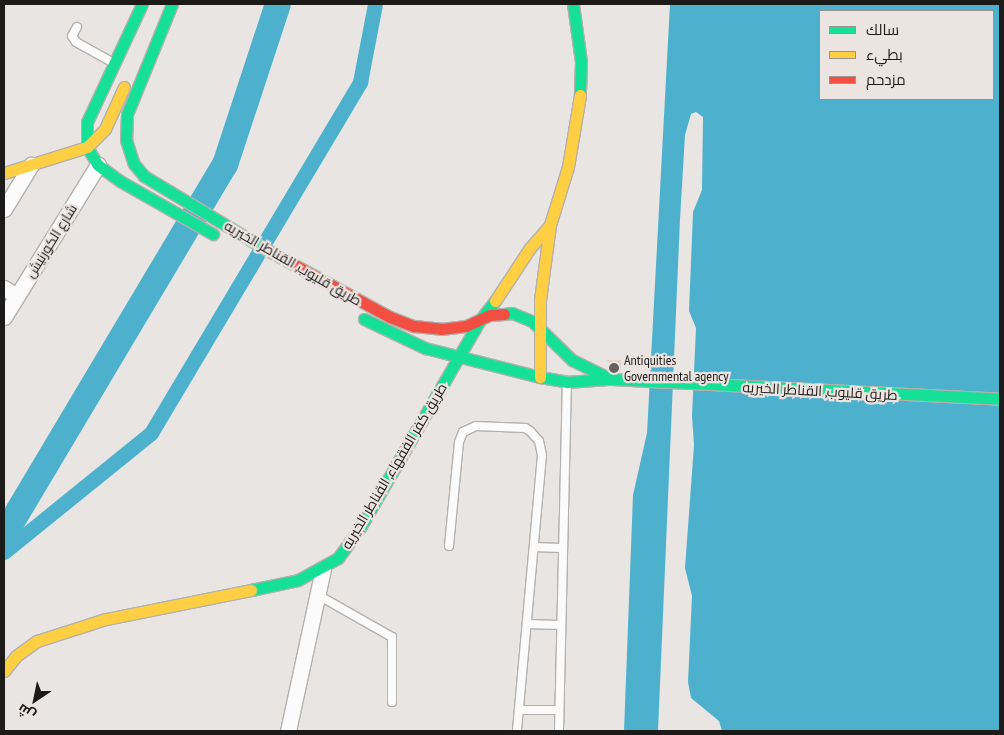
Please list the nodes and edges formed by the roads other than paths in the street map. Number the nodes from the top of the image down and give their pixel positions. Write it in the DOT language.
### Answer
graph roads {
  1 [pos="142,4"];
  2 [pos="573,4"];
  3 [pos="171,7"];
  4 [pos="77,27"];
  5 [pos="114,63"];
  6 [pos="87,148"];
  7 [pos="31,165"];
  8 [pos="98,165"];
  9 [pos="4,173"];
  10 [pos="4,210"];
  11 [pos="550,225"];
  12 [pos="228,242"];
  13 [pos="4,288"];
  14 [pos="17,296"];
  15 [pos="350,311"];
  16 [pos="4,317"];
  17 [pos="480,320"];
  18 [pos="540,329"];
  19 [pos="458,356"];
  20 [pos="540,377"];
  21 [pos="611,379"];
  22 [pos="567,382"];
  23 [pos="1000,398"];
  24 [pos="449,546"];
  25 [pos="534,547"];
  26 [pos="561,548"];
  27 [pos="324,569"];
  28 [pos="318,595"];
  29 [pos="527,624"];
  30 [pos="559,625"];
  31 [pos="4,671"];
  32 [pos="392,702"];
  33 [pos="519,710"];
  34 [pos="559,710"];
  35 [pos="288,731"];
  36 [pos="517,731"];
  37 [pos="558,731"];
  1 -- 5 [label="main road"];
  2 -- 11 [label="main road, طريق كفر الفقهاء, القناطر الخيريه"];
  3 -- 6 [label="main road"];
  3 -- 17 [label="main road, طريق قليوب, القناطر الخيريه"];
  4 -- 5 [label="lane"];
  5 -- 6 [label="main road"];
  6 -- 7 [label="main road"];
  6 -- 8 [label="main road, طريق قليوب, القناطر الخيريه"];
  7 -- 9 [label="main road"];
  7 -- 10 [label="street"];
  8 -- 12 [label="main road, طريق قليوب, القناطر الخيريه"];
  8 -- 14 [label="street, شارع الكورنيش"];
  11 -- 17 [label="main road, طريق كفر الفقهاء, القناطر الخيريه"];
  11 -- 18 [label="main road, طريق كفر الفقهاء, القناطر الخيريه"];
  13 -- 14 [label="street"];
  14 -- 16 [label="street, شارع الكورنيش"];
  15 -- 19 [label="main road, طريق قليوب, القناطر الخيريه"];
  17 -- 18 [label="main road, طريق قليوب, القناطر الخيريه"];
  17 -- 19 [label="main road, طريق كفر الفقهاء, القناطر الخيريه"];
  18 -- 20 [label="main road, طريق كفر الفقهاء, القناطر الخيريه"];
  18 -- 21 [label="main road, طريق قليوب, القناطر الخيريه"];
  19 -- 20 [label="main road, طريق قليوب, القناطر الخيريه"];
  19 -- 27 [label="main road, طريق كفر الفقهاء, القناطر الخيريه"];
  20 -- 22 [label="main road, طريق قليوب, القناطر الخيريه"];
  21 -- 22 [label="main road, طريق قليوب, القناطر الخيريه"];
  21 -- 23 [label="main road, طريق قليوب, القناطر الخيريه"];
  22 -- 26 [label="lane"];
  24 -- 25 [label="lane"];
  25 -- 26 [label="lane"];
  25 -- 29 [label="lane"];
  26 -- 30 [label="lane"];
  27 -- 28 [label="street"];
  27 -- 31 [label="main road, طريق كفر الفقهاء, القناطر الخيريه"];
  28 -- 32 [label="lane"];
  28 -- 35 [label="street"];
  29 -- 30 [label="lane"];
  29 -- 33 [label="lane"];
  30 -- 34 [label="lane"];
  33 -- 34 [label="lane"];
  33 -- 36 [label="lane"];
  34 -- 37 [label="lane"];
}
